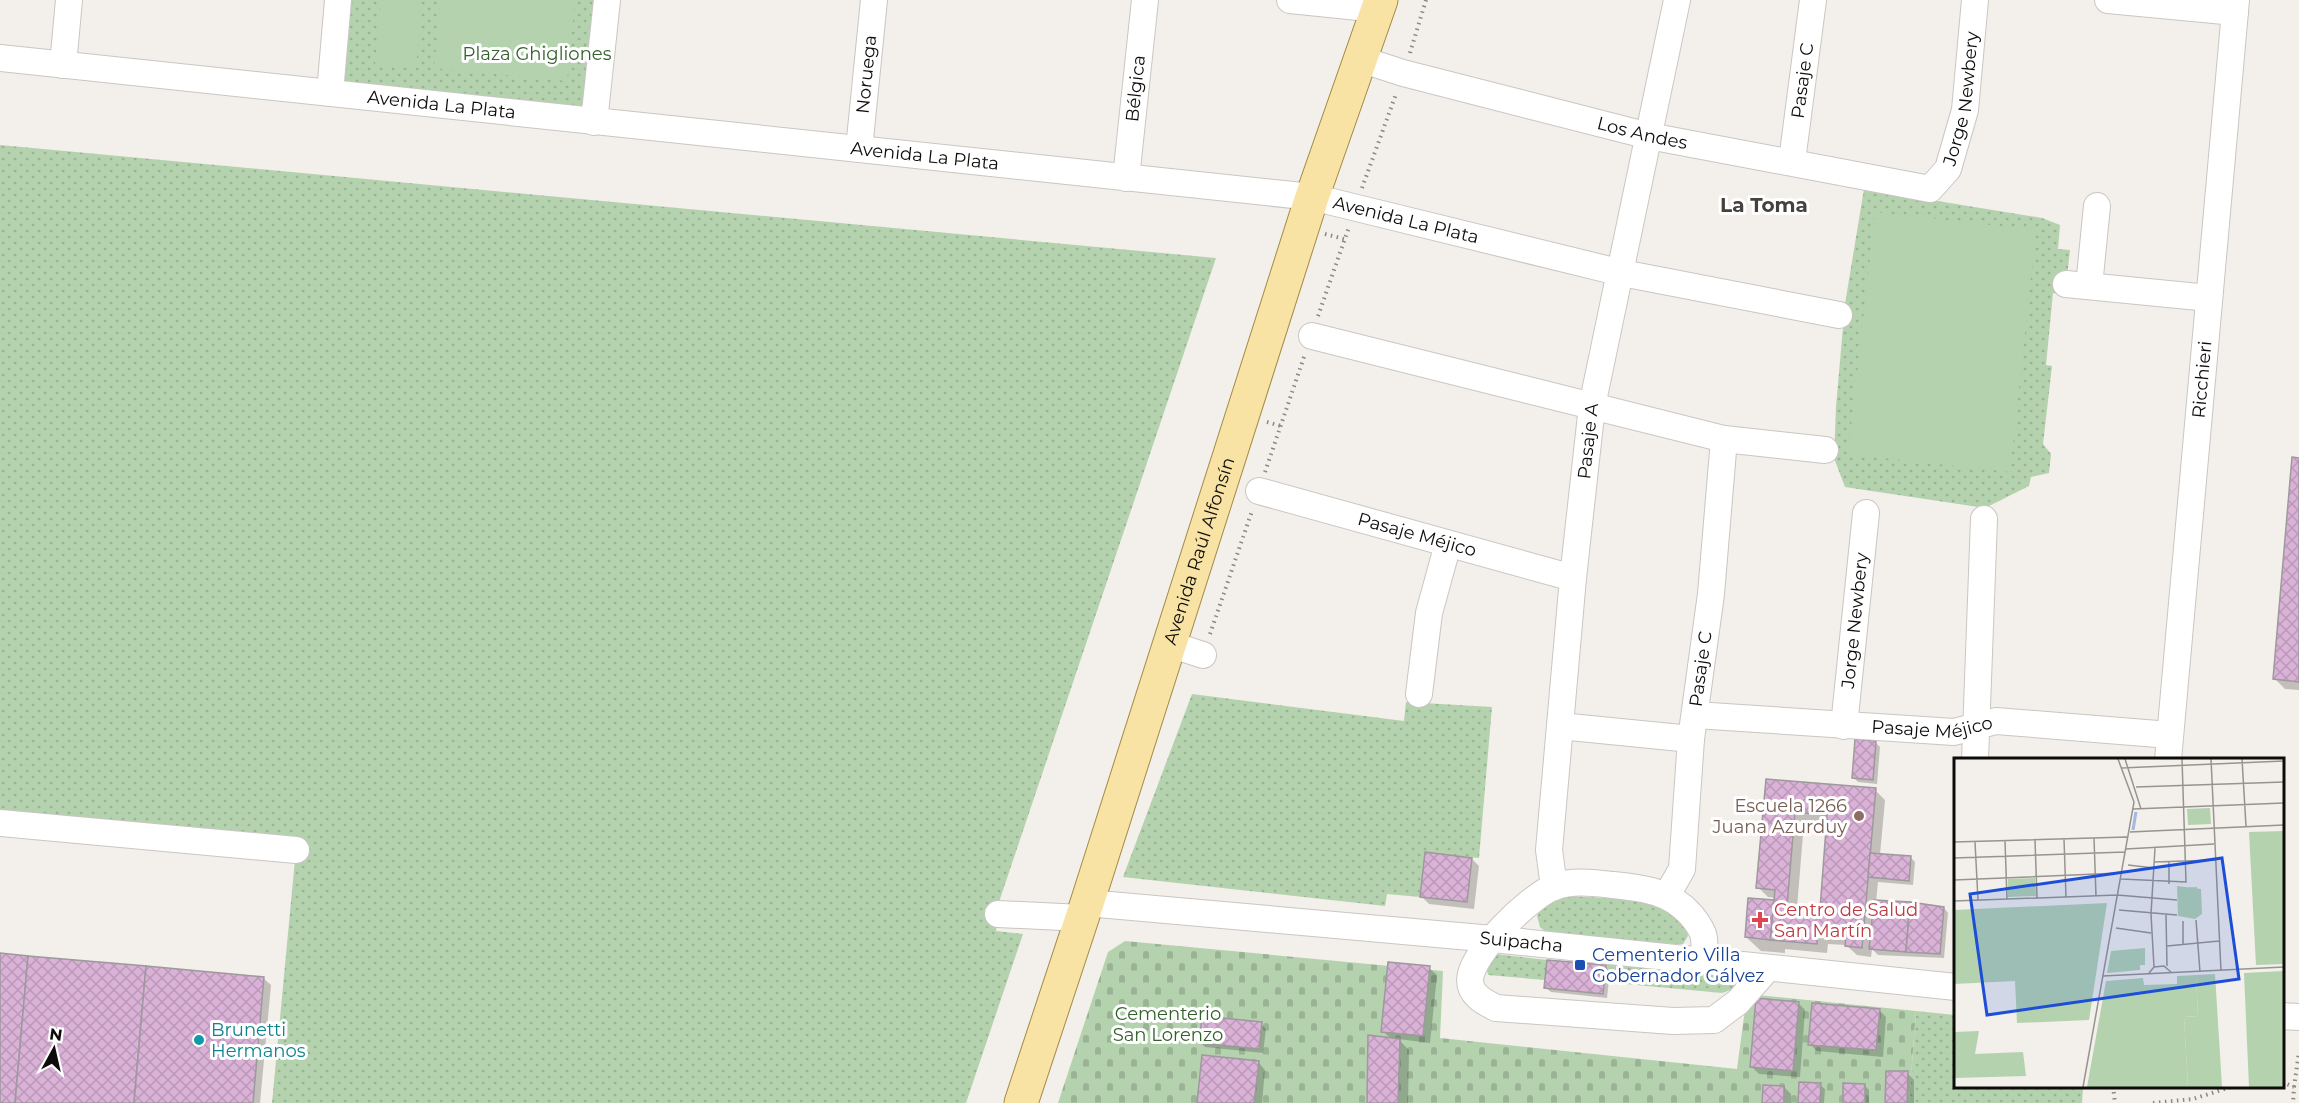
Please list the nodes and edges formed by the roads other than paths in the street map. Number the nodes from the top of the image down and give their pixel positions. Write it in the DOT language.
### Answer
graph roads {
  1 [pos="69,0"];
  2 [pos="338,0"];
  3 [pos="607,0"];
  4 [pos="874,0"];
  5 [pos="1145,0"];
  6 [pos="1290,0"];
  7 [pos="1677,0"];
  8 [pos="1813,0"];
  9 [pos="1975,0"];
  10 [pos="2108,0"];
  11 [pos="1380,4"];
  12 [pos="2235,6"];
  13 [pos="0,58"];
  14 [pos="1360,59"];
  15 [pos="63,65"];
  16 [pos="330,93"];
  17 [pos="594,122"];
  18 [pos="1649,136"];
  19 [pos="859,150"];
  20 [pos="1792,161"];
  21 [pos="1126,178"];
  22 [pos="1930,189"];
  23 [pos="1312,197"];
  24 [pos="2097,206"];
  25 [pos="1622,273"];
  26 [pos="2209,298"];
  27 [pos="1839,315"];
  28 [pos="1312,336"];
  29 [pos="1592,406"];
  30 [pos="1724,440"];
  31 [pos="1825,450"];
  32 [pos="1259,491"];
  33 [pos="1866,513"];
  34 [pos="1984,519"];
  35 [pos="1448,544"];
  36 [pos="1573,578"];
  37 [pos="1169,644"];
  38 [pos="1203,655"];
  39 [pos="1419,694"];
  40 [pos="1560,726"];
  41 [pos="1844,726"];
  42 [pos="1978,726"];
  43 [pos="1693,727"];
  44 [pos="2169,747"];
  45 [pos="1976,758"];
  46 [pos="0,823"];
  47 [pos="296,850"];
  48 [pos="1554,887"];
  49 [pos="1667,896"];
  50 [pos="1084,910"];
  51 [pos="998,914"];
  52 [pos="1493,939"];
  53 [pos="1704,961"];
  54 [pos="1768,968"];
  55 [pos="1954,987"];
  56 [pos="2284,1016"];
  57 [pos="2299,1017"];
  58 [pos="1021,1103"];
  1 -- 15 [label="street"];
  2 -- 16 [label="street"];
  3 -- 17 [label="street"];
  4 -- 19 [label="street, Noruega"];
  5 -- 21 [label="street, Bélgica"];
  6 -- 11 [label="street"];
  7 -- 18 [label="street, Pasaje A"];
  8 -- 20 [label="street, Pasaje C"];
  9 -- 22 [label="street, Jorge Newbery"];
  10 -- 12 [label="street"];
  11 -- 14 [label="main road, Avenida Raúl Alfonsín"];
  12 -- 26 [label="street, Ricchieri"];
  13 -- 15 [label="street, Avenida La Plata"];
  14 -- 18 [label="street, Los Andes"];
  14 -- 23 [label="main road, Avenida Raúl Alfonsín"];
  15 -- 16 [label="street, Avenida La Plata"];
  16 -- 17 [label="street, Avenida La Plata"];
  17 -- 19 [label="street, Avenida La Plata"];
  18 -- 20 [label="street, Los Andes"];
  18 -- 25 [label="street, Pasaje A"];
  19 -- 21 [label="street, Avenida La Plata"];
  20 -- 22 [label="street, Los Andes"];
  21 -- 23 [label="street, Avenida La Plata"];
  23 -- 25 [label="street, Avenida La Plata"];
  23 -- 37 [label="main road, Avenida Raúl Alfonsín"];
  24 -- 26 [label="street"];
  25 -- 27 [label="street, Avenida La Plata"];
  25 -- 29 [label="street, Pasaje A"];
  26 -- 44 [label="street, Ricchieri"];
  28 -- 29 [label="street"];
  29 -- 30 [label="street"];
  29 -- 36 [label="street, Pasaje A"];
  30 -- 31 [label="street"];
  30 -- 43 [label="street, Pasaje C"];
  32 -- 35 [label="street, Pasaje Méjico"];
  33 -- 41 [label="street, Jorge Newbery"];
  34 -- 42 [label="street"];
  35 -- 36 [label="street, Pasaje Méjico"];
  35 -- 39 [label="street"];
  36 -- 40 [label="street, Pasaje A"];
  37 -- 38 [label="street"];
  37 -- 50 [label="main road, Avenida Raúl Alfonsín"];
  40 -- 43 [label="street, Pasaje Méjico"];
  40 -- 48 [label="street, Pasaje A"];
  41 -- 42 [label="street, Pasaje Méjico"];
  41 -- 43 [label="street, Pasaje Méjico"];
  42 -- 44 [label="street, Pasaje Méjico"];
  42 -- 45 [label="street"];
  43 -- 49 [label="street, Pasaje C"];
  46 -- 47 [label="street"];
  48 -- 49 [label="street"];
  48 -- 52 [label="street"];
  49 -- 53 [label="street"];
  50 -- 51 [label="street, Suipacha"];
  50 -- 52 [label="street, Suipacha"];
  50 -- 58 [label="main road, Avenida Raúl Alfonsín"];
  52 -- 53 [label="street, Suipacha"];
  52 -- 54 [label="street"];
  53 -- 54 [label="street, Suipacha"];
  54 -- 55 [label="street, Suipacha"];
  56 -- 57 [label="street"];
}
